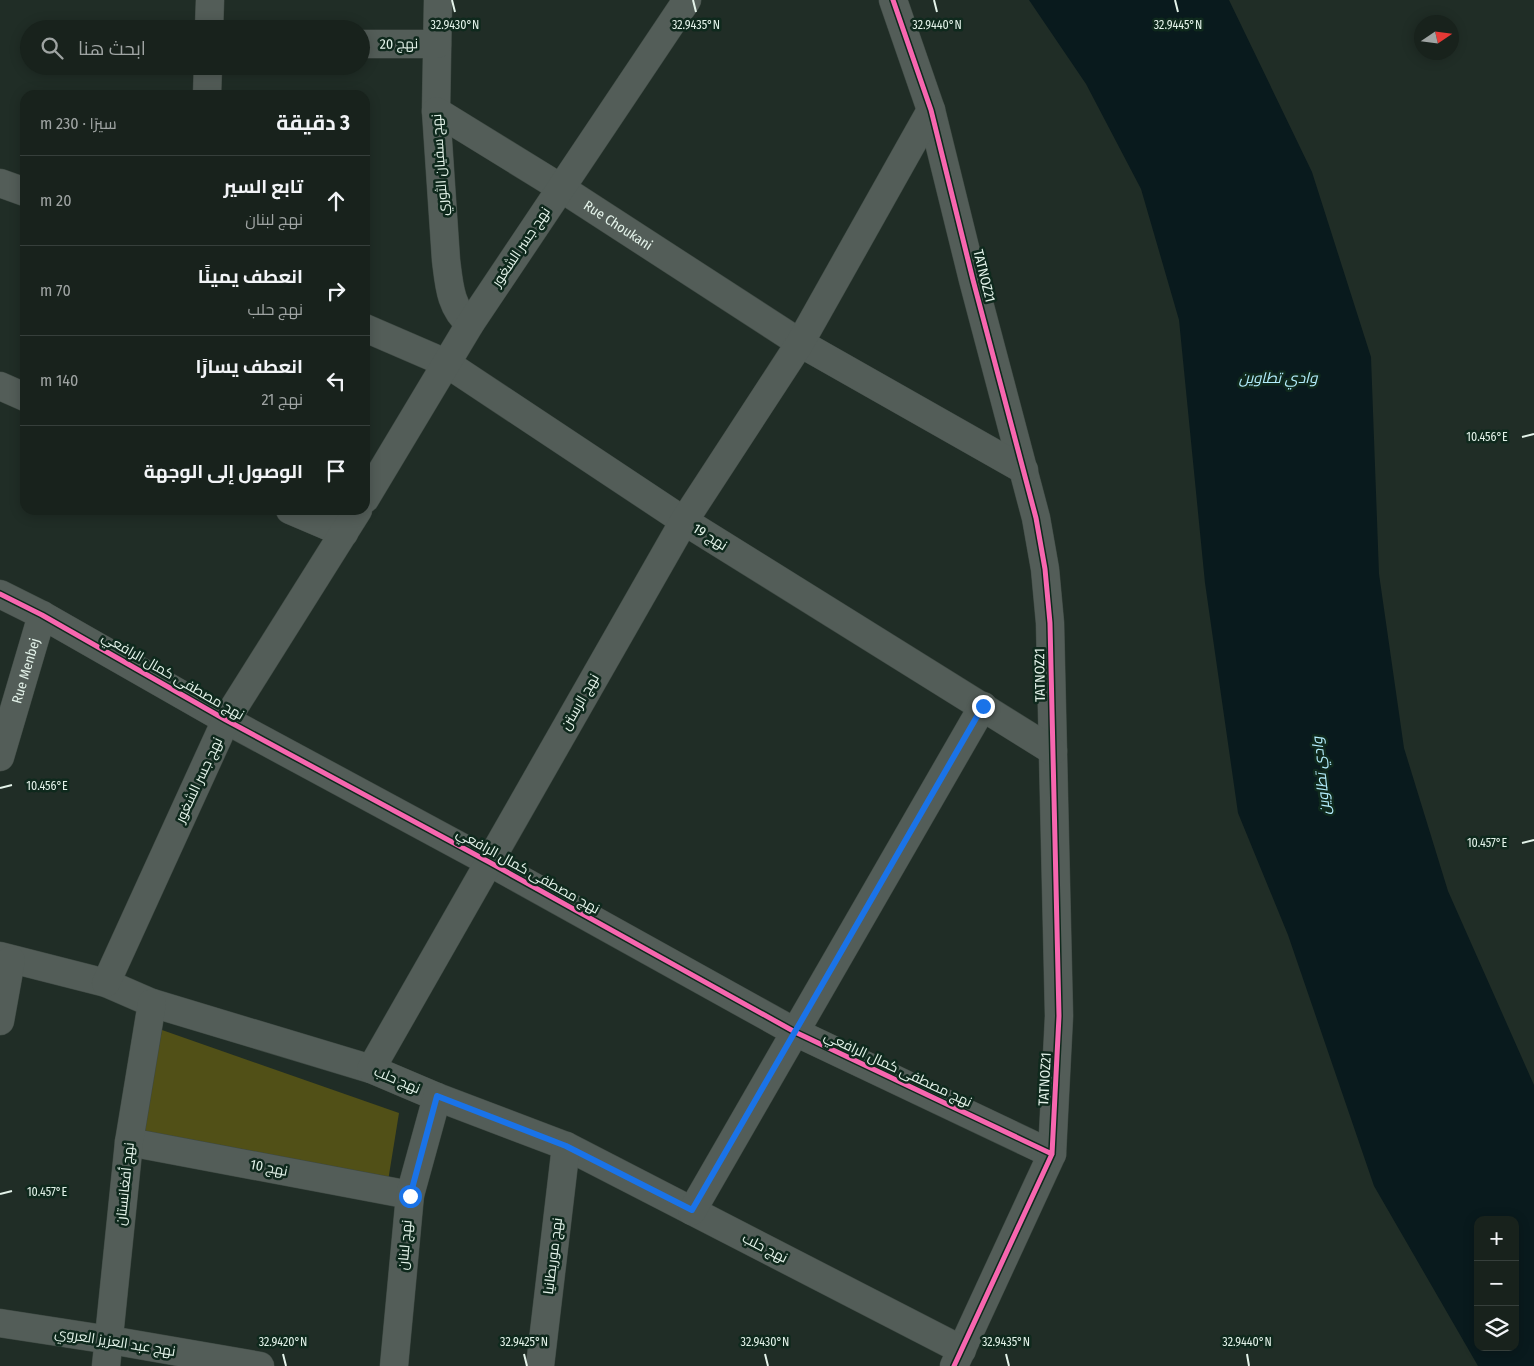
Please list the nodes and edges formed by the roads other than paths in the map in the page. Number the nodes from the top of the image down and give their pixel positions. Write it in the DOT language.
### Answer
graph roads {
  1 [pos="210,0"];
  2 [pos="438,0"];
  3 [pos="686,0"];
  4 [pos="893,0"];
  5 [pos="209,20"];
  6 [pos="370,44"];
  7 [pos="438,44"];
  8 [pos="208,75"];
  9 [pos="207,90"];
  10 [pos="930,110"];
  11 [pos="436,111"];
  12 [pos="0,183"];
  13 [pos="561,188"];
  14 [pos="20,190"];
  15 [pos="470,324"];
  16 [pos="370,330"];
  17 [pos="800,343"];
  18 [pos="446,363"];
  19 [pos="0,386"];
  20 [pos="20,395"];
  21 [pos="1024,470"];
  22 [pos="370,491"];
  23 [pos="302,515"];
  24 [pos="355,515"];
  25 [pos="684,521"];
  26 [pos="344,533"];
  27 [pos="0,594"];
  28 [pos="42,614"];
  29 [pos="983,706"];
  30 [pos="226,720"];
  31 [pos="1052,751"];
  32 [pos="0,757"];
  33 [pos="489,862"];
  34 [pos="5,958"];
  35 [pos="106,983"];
  36 [pos="152,1003"];
  37 [pos="0,1021"];
  38 [pos="795,1032"];
  39 [pos="371,1069"];
  40 [pos="437,1096"];
  41 [pos="129,1142"];
  42 [pos="566,1146"];
  43 [pos="1052,1154"];
  44 [pos="410,1196"];
  45 [pos="692,1210"];
  46 [pos="0,1323"];
  47 [pos="108,1353"];
  48 [pos="958,1358"];
  49 [pos="260,1366"];
  50 [pos="394,1366"];
  51 [pos="540,1366"];
  1 -- 5 [label="street"];
  2 -- 7 [label="street, نهج سفيان الثوري"];
  3 -- 13 [label="street, نهج جسر الشغور"];
  4 -- 10 [label="street, TATNOZ21"];
  6 -- 7 [label="street, نهج 20"];
  7 -- 11 [label="street, نهج سفيان الثوري"];
  8 -- 9 [label="street"];
  10 -- 17 [label="street, نهج الرستن"];
  10 -- 21 [label="street, TATNOZ21"];
  11 -- 13 [label="street, Rue Choukani"];
  11 -- 15 [label="street, نهج سفيان الثوري"];
  12 -- 14 [label="street"];
  13 -- 15 [label="street, نهج جسر الشغور"];
  13 -- 17 [label="street, Rue Choukani"];
  15 -- 18 [label="street, نهج جسر الشغور"];
  16 -- 18 [label="street, نهج 19"];
  17 -- 21 [label="street, Rue Choukani"];
  17 -- 25 [label="street, نهج الرستن"];
  18 -- 22 [label="street, نهج جسر الشغور"];
  18 -- 25 [label="street, نهج 19"];
  19 -- 20 [label="street"];
  21 -- 31 [label="street, TATNOZ21"];
  23 -- 26 [label="street"];
  24 -- 26 [label="street, نهج جسر الشغور"];
  25 -- 29 [label="street, نهج 19"];
  25 -- 33 [label="street, نهج الرستن"];
  26 -- 30 [label="street, نهج جسر الشغور"];
  27 -- 28 [label="street, نهج مصطفى كمال الرافعي"];
  28 -- 30 [label="street, نهج مصطفى كمال الرافعي"];
  28 -- 32 [label="street, Rue Menbej"];
  29 -- 31 [label="street, نهج 19"];
  29 -- 38 [label="street"];
  30 -- 33 [label="street, نهج مصطفى كمال الرافعي"];
  30 -- 35 [label="street, نهج جسر الشغور"];
  31 -- 43 [label="street, TATNOZ21"];
  33 -- 38 [label="street, نهج مصطفى كمال الرافعي"];
  33 -- 39 [label="street, نهج الرستن"];
  34 -- 35 [label="street, نهج حلب"];
  34 -- 37 [label="street"];
  35 -- 36 [label="street, نهج حلب"];
  36 -- 39 [label="street, نهج حلب"];
  36 -- 41 [label="street, نهج أفغانستان"];
  38 -- 43 [label="street, نهج مصطفى كمال الرافعي"];
  38 -- 45 [label="street"];
  39 -- 40 [label="street, نهج حلب"];
  40 -- 42 [label="street, نهج حلب"];
  40 -- 44 [label="street, نهج لبنان"];
  41 -- 44 [label="street, نهج 10"];
  41 -- 47 [label="street, نهج أفغانستان"];
  42 -- 45 [label="street, نهج حلب"];
  42 -- 51 [label="street, نهج موريطانيا"];
  43 -- 48 [label="street, TATNOZ21"];
  44 -- 50 [label="street, نهج لبنان"];
  45 -- 48 [label="street, نهج حلب"];
  46 -- 47 [label="street, نهج عبد العزيز العروي"];
  47 -- 49 [label="street, نهج عبد العزيز العروي"];
}
